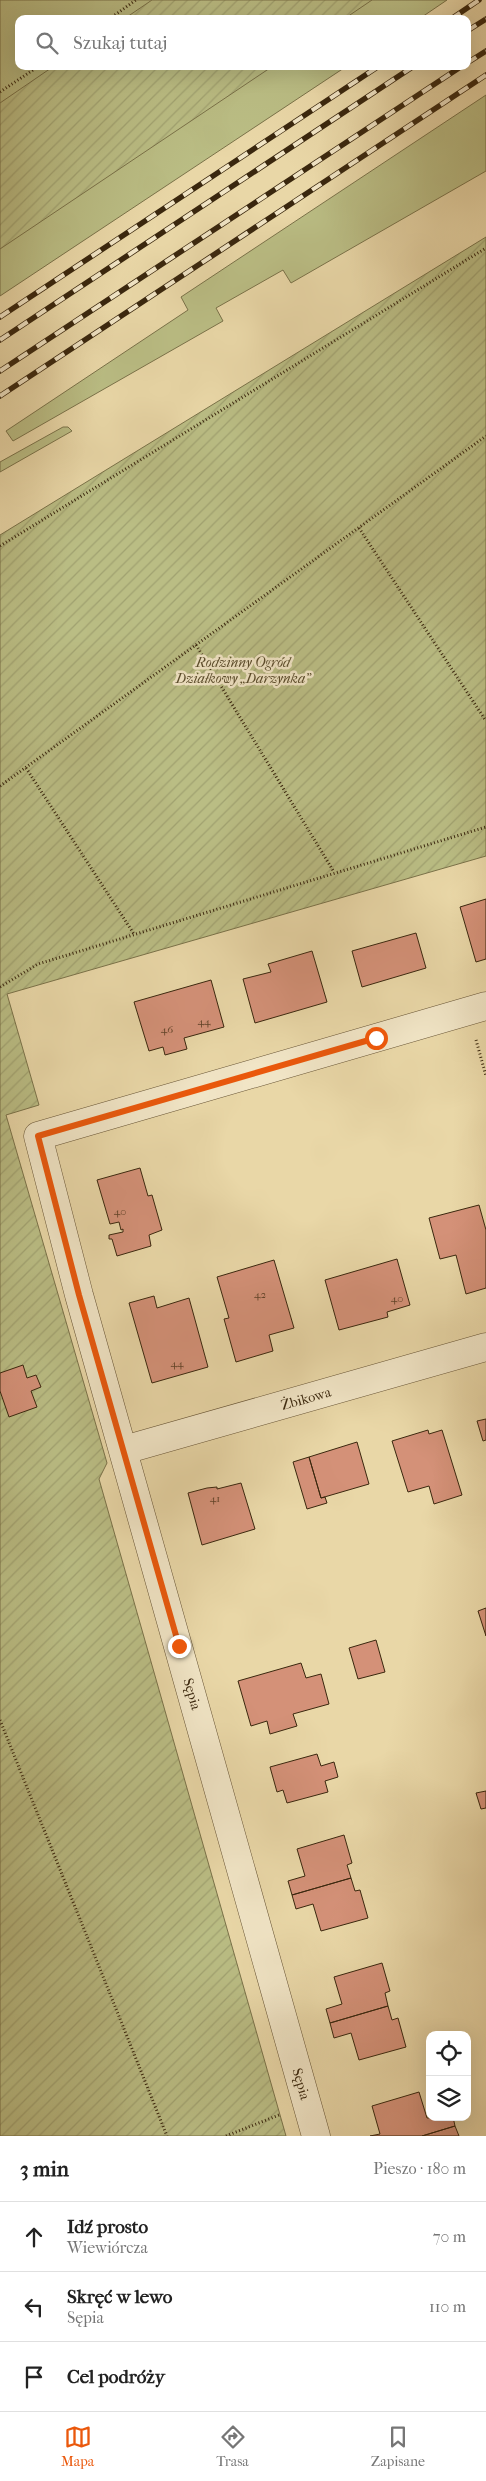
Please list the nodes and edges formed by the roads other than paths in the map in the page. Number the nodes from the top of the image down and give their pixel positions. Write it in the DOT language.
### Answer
graph roads {
  1 [pos="477,1009"];
  2 [pos="486,1347"];
  3 [pos="124,1450"];
  4 [pos="316,2136"];
  1 -- 3 [label="street, Sępia"];
  2 -- 3 [label="street, Żbikowa"];
  3 -- 4 [label="street, Sępia"];
}
